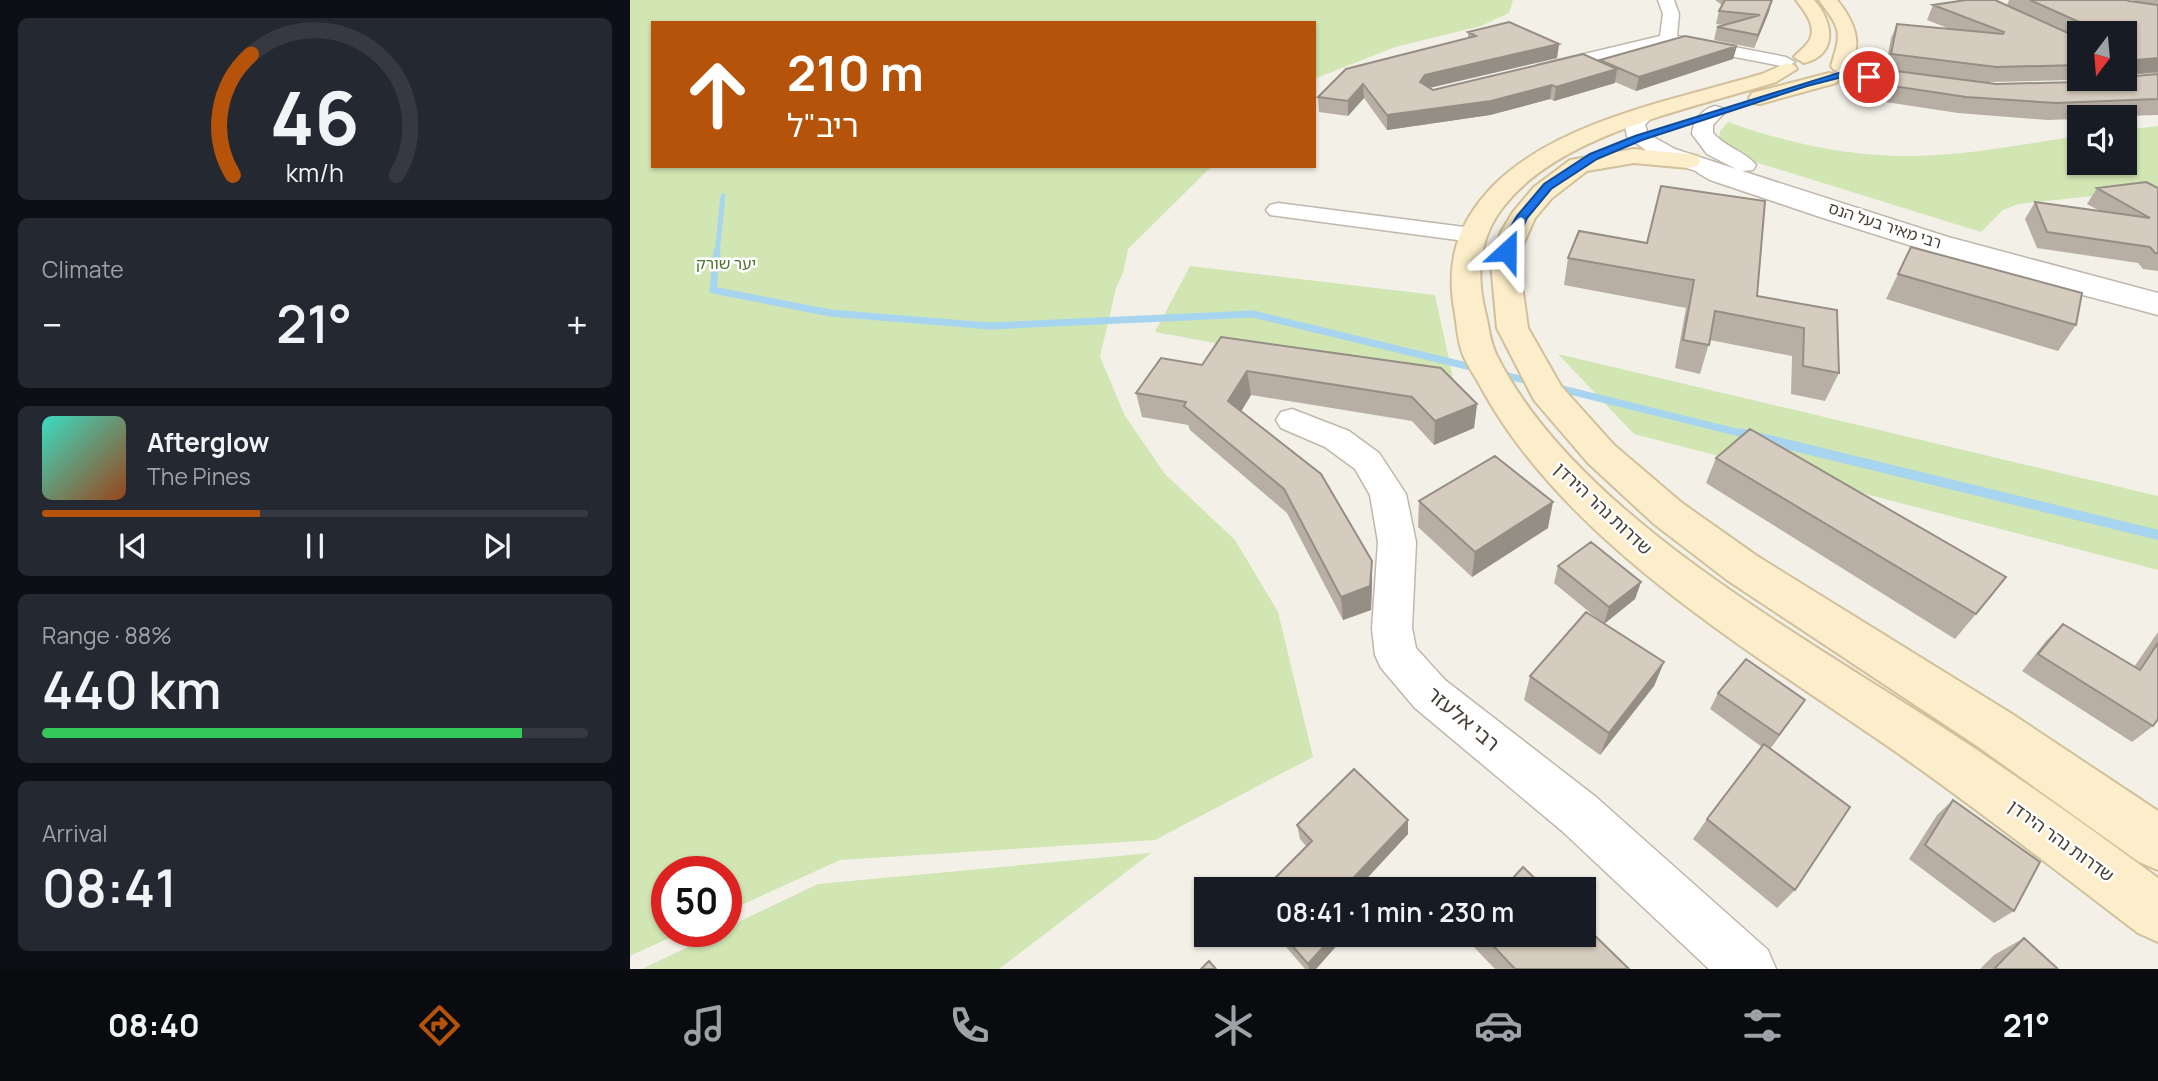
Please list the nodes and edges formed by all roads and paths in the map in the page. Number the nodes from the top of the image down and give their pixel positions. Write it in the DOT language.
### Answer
graph roads {
  1 [pos="1666,0"];
  2 [pos="1805,0"];
  3 [pos="1828,0"];
  4 [pos="1668,39"];
  5 [pos="1815,68"];
  6 [pos="1526,73"];
  7 [pos="1945,87"];
  8 [pos="1715,112"];
  9 [pos="1639,128"];
  10 [pos="1692,162"];
  11 [pos="1579,165"];
  12 [pos="1278,211"];
  13 [pos="1472,235"];
  14 [pos="2158,286"];
  15 [pos="2158,301"];
  16 [pos="2158,311"];
  17 [pos="1292,419"];
  18 [pos="2158,843"];
  19 [pos="2158,913"];
  20 [pos="1749,969"];
  1 -- 4 [label="street"];
  2 -- 5 [label="main road"];
  3 -- 5 [label="main road"];
  4 -- 5 [label="street"];
  4 -- 6 [label="street"];
  5 -- 7 [label="street"];
  5 -- 8 [label="main road, שדרות נהר הירדן"];
  5 -- 9 [label="main road, שדרות נהר הירדן"];
  8 -- 9 [label="main road, שדרות נהר הירדן"];
  8 -- 14 [label="street, רבי מאיר בעל הנס"];
  9 -- 10 [label="street, רבי מאיר בעל הנס"];
  9 -- 11 [label="main road, שדרות נהר הירדן"];
  9 -- 13 [label="main road, שדרות נהר הירדן"];
  10 -- 11 [label="main road"];
  10 -- 15 [label="street, רבי מאיר בעל הנס"];
  10 -- 16 [label="lane"];
  11 -- 18 [label="main road, שדרות נהר הירדן"];
  12 -- 13 [label="street"];
  13 -- 19 [label="main road, שדרות נהר הירדן"];
  17 -- 20 [label="street, רבי אלעזר"];
}
